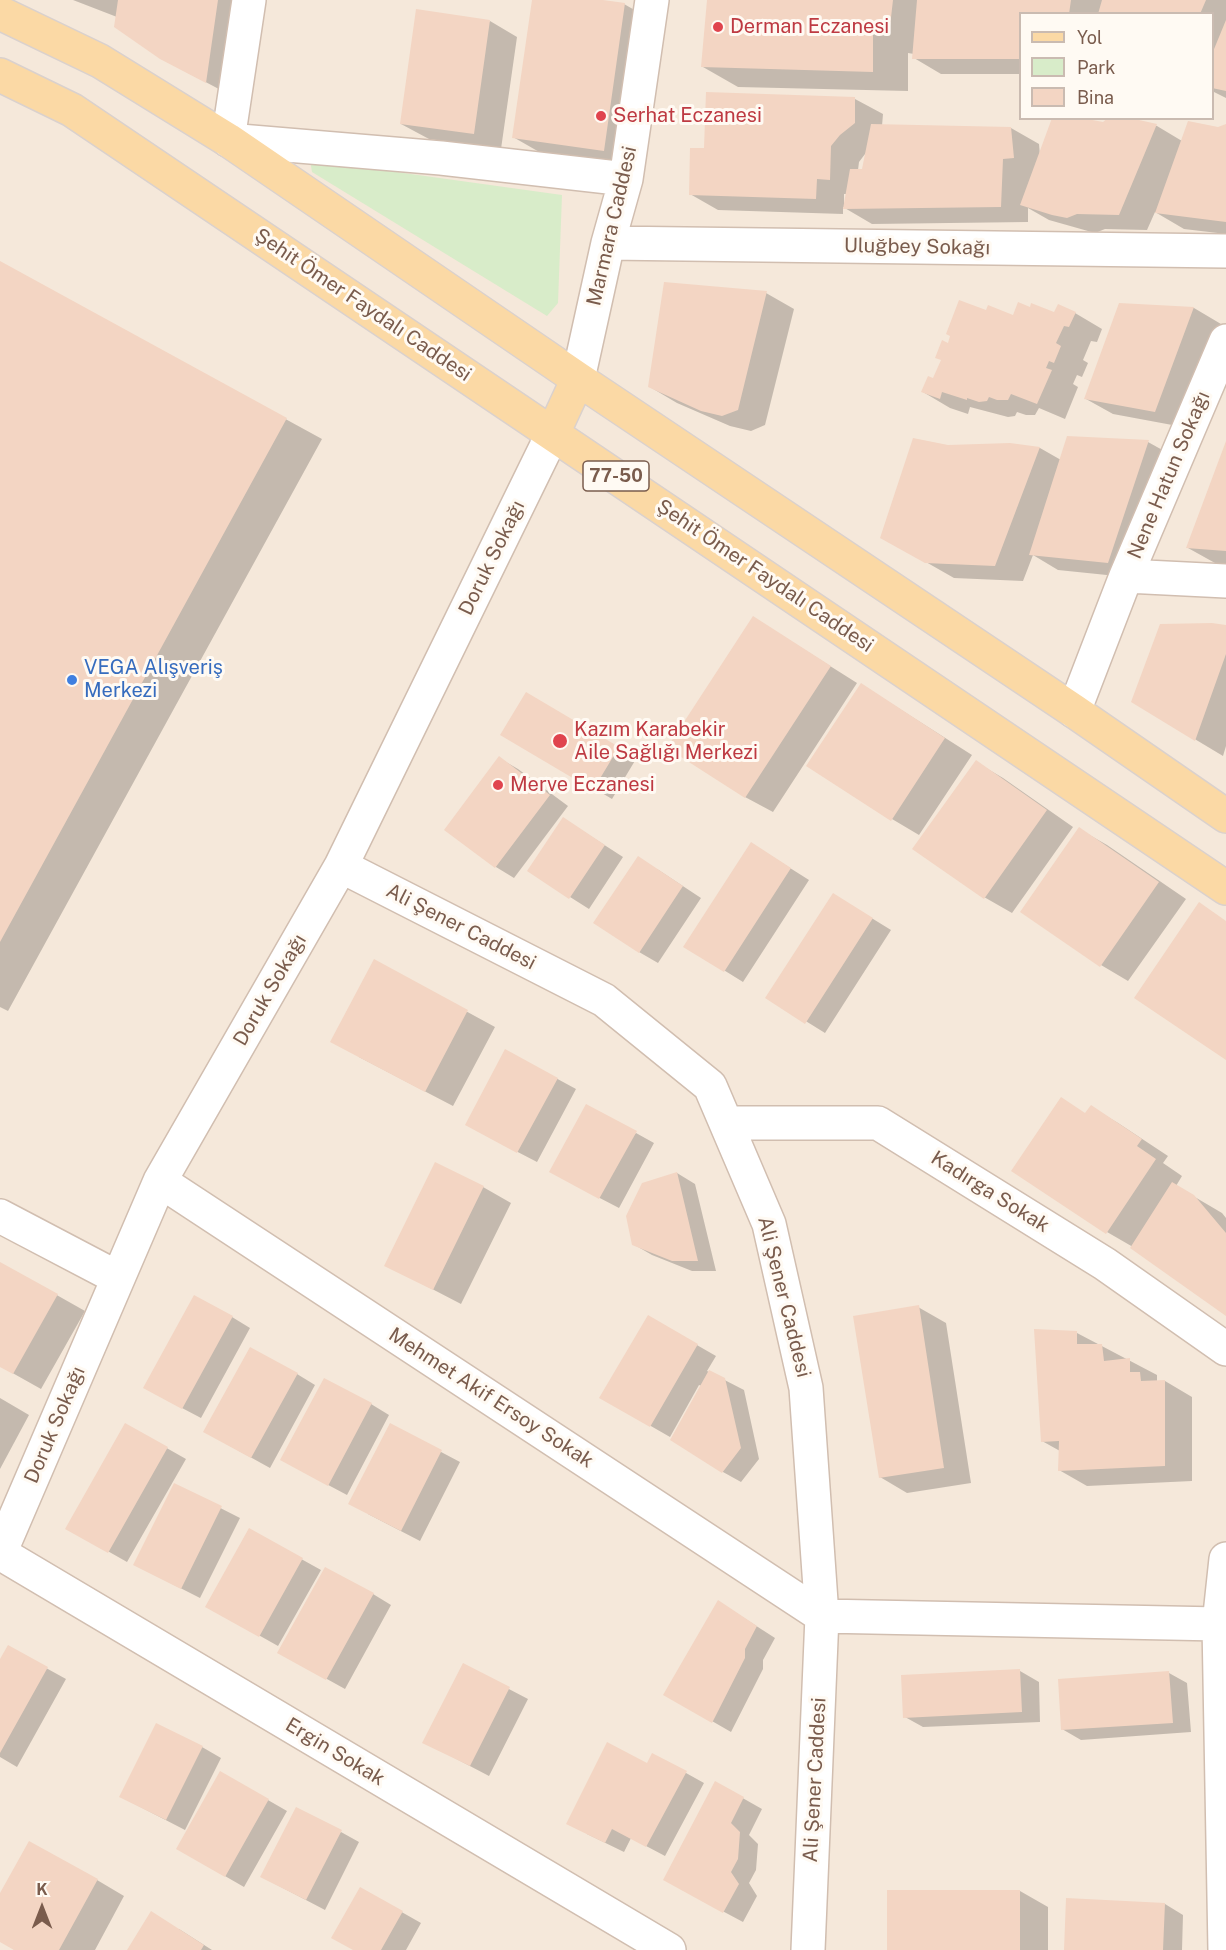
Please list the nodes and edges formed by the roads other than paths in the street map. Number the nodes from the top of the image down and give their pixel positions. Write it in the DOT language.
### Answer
graph roads {
  1 [pos="249,0"];
  2 [pos="652,0"];
  3 [pos="0,13"];
  4 [pos="0,75"];
  5 [pos="228,140"];
  6 [pos="626,179"];
  7 [pos="608,243"];
  8 [pos="1226,251"];
  9 [pos="1226,341"];
  10 [pos="578,379"];
  11 [pos="553,433"];
  12 [pos="1126,576"];
  13 [pos="1226,581"];
  14 [pos="1074,711"];
  15 [pos="1226,816"];
  16 [pos="341,866"];
  17 [pos="1226,888"];
  18 [pos="726,1123"];
  19 [pos="160,1181"];
  20 [pos="0,1216"];
  21 [pos="118,1278"];
  22 [pos="1226,1349"];
  23 [pos="0,1553"];
  24 [pos="1226,1559"];
  25 [pos="822,1616"];
  26 [pos="1219,1624"];
  27 [pos="669,1950"];
  28 [pos="808,1950"];
  29 [pos="1225,1950"];
  1 -- 5 [label="street"];
  2 -- 6 [label="street, Marmara Caddesi"];
  3 -- 5 [label="main road, 77-50"];
  4 -- 11 [label="main road, Şehit Ömer Faydalı Caddesi / 77-50"];
  5 -- 6 [label="street"];
  5 -- 10 [label="main road, 77-50"];
  6 -- 7 [label="street, Marmara Caddesi"];
  7 -- 8 [label="street, Uluğbey Sokağı"];
  7 -- 10 [label="street, Marmara Caddesi"];
  9 -- 12 [label="street, Nene Hatun Sokağı"];
  10 -- 11 [label="main road"];
  10 -- 14 [label="main road, 77-50"];
  11 -- 16 [label="street, Doruk Sokağı"];
  11 -- 17 [label="main road, Şehit Ömer Faydalı Caddesi / 77-50"];
  12 -- 13 [label="street"];
  12 -- 14 [label="street, Nene Hatun Sokağı"];
  14 -- 15 [label="main road, 77-50"];
  16 -- 18 [label="street, Ali Şener Caddesi"];
  16 -- 19 [label="street, Doruk Sokağı"];
  18 -- 22 [label="street, Kadırga Sokak"];
  18 -- 25 [label="street, Ali Şener Caddesi"];
  19 -- 21 [label="street, Doruk Sokağı"];
  19 -- 25 [label="street, Mehmet Akif Ersoy Sokak"];
  20 -- 21 [label="street"];
  21 -- 23 [label="street, Doruk Sokağı"];
  23 -- 27 [label="street, Ergin Sokak"];
  24 -- 26 [label="street"];
  25 -- 26 [label="street"];
  25 -- 28 [label="street, Ali Şener Caddesi"];
  26 -- 29 [label="street"];
}
